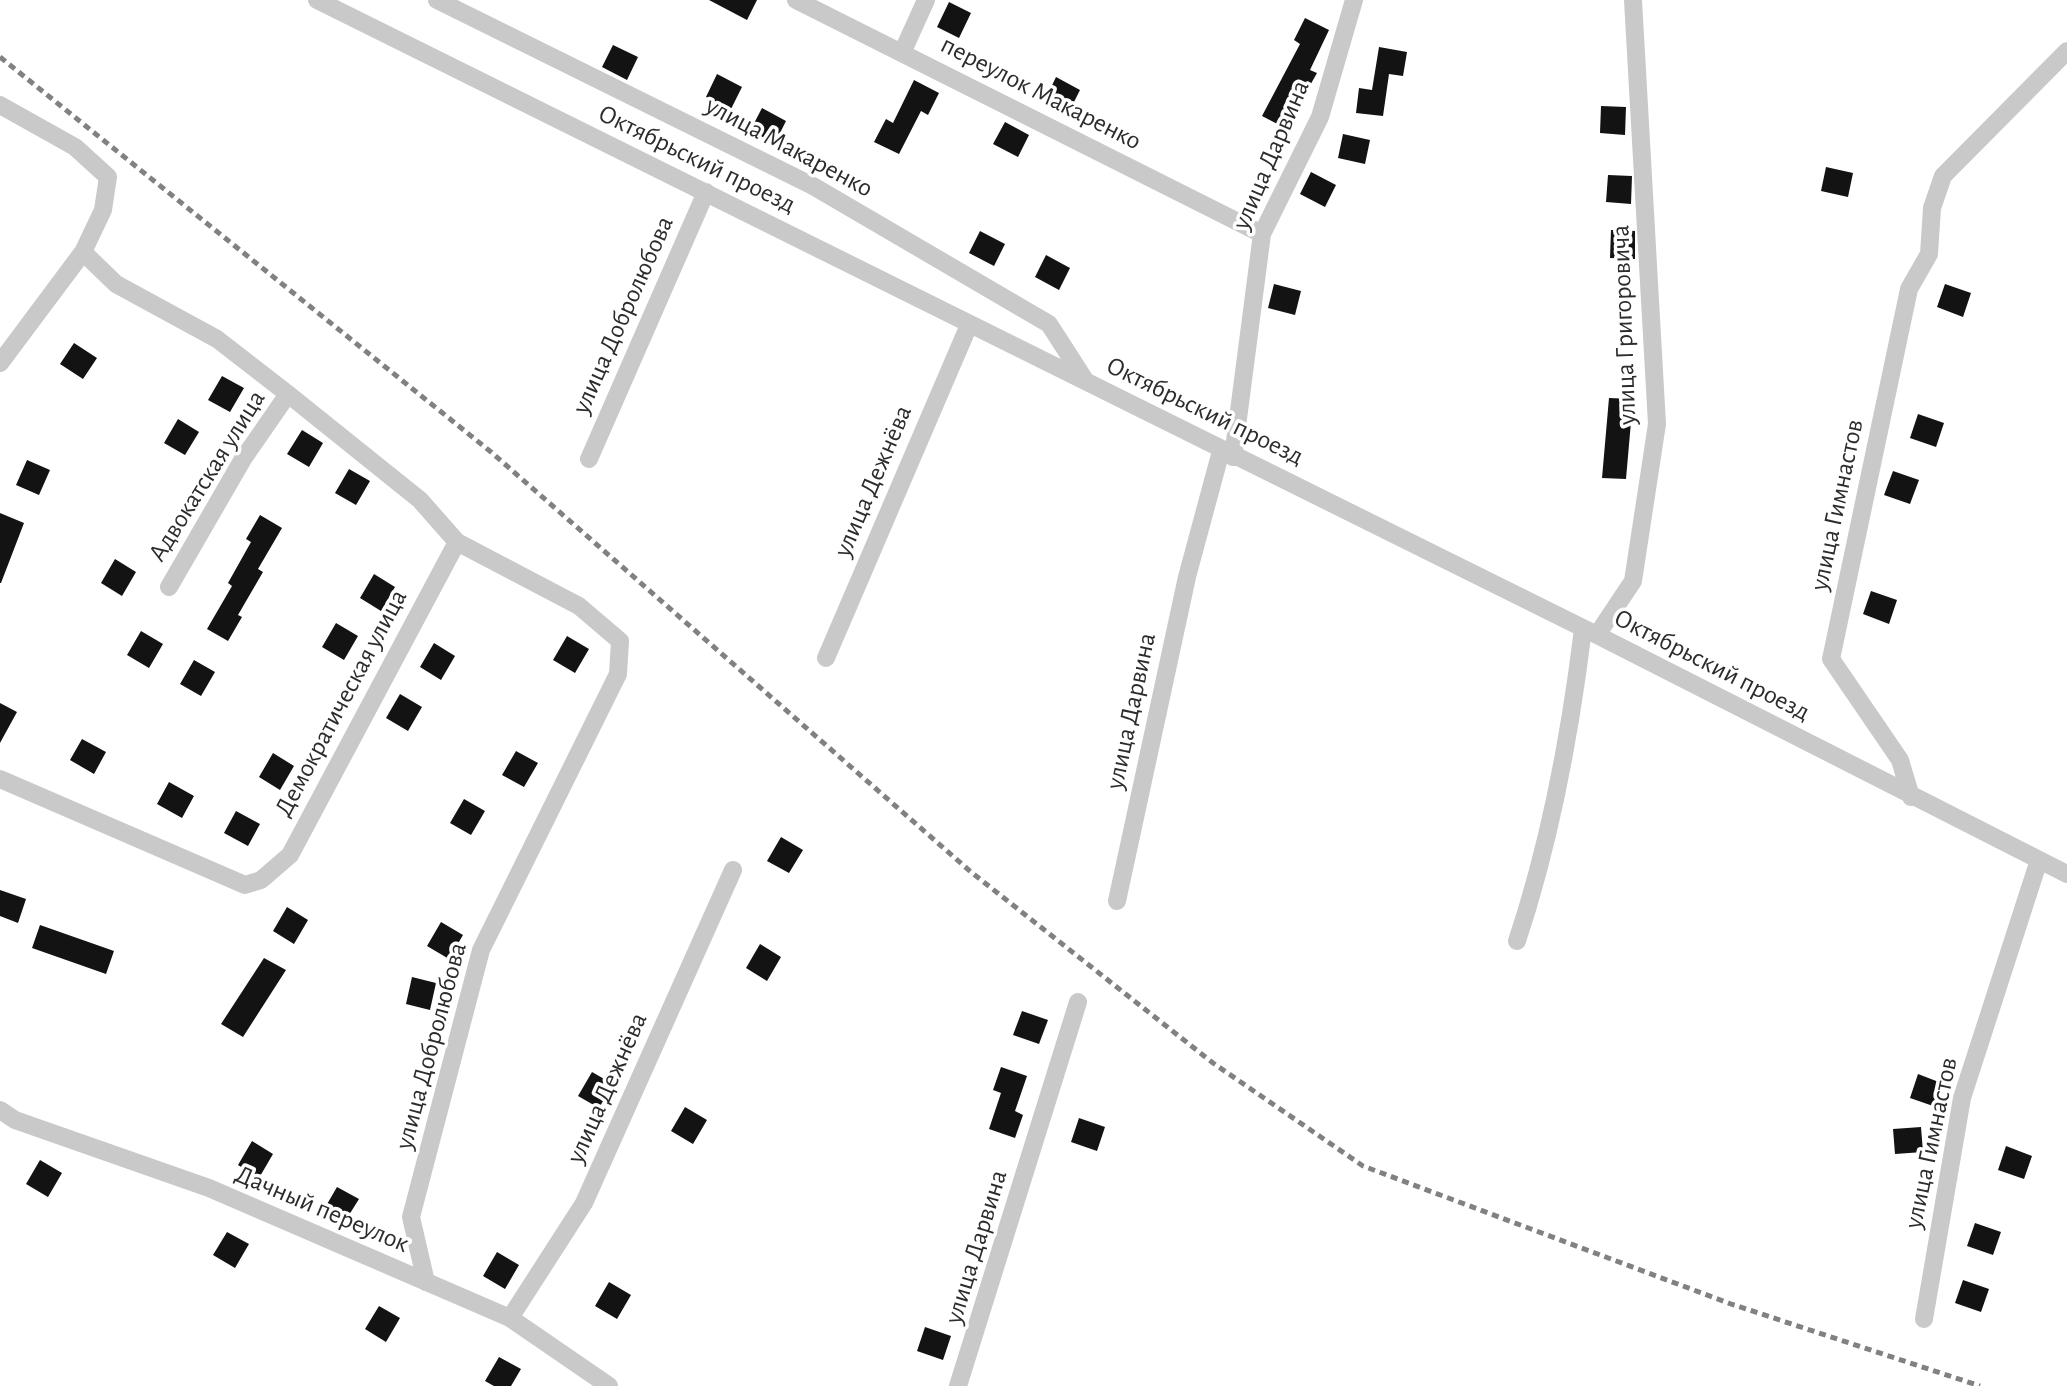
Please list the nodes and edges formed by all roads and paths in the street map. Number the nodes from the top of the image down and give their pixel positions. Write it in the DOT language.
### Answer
graph roads {
  1 [pos="317,0"];
  2 [pos="437,0"];
  3 [pos="796,0"];
  4 [pos="926,0"];
  5 [pos="1354,0"];
  6 [pos="1633,0"];
  7 [pos="2067,51"];
  8 [pos="902,53"];
  9 [pos="0,105"];
  10 [pos="706,192"];
  11 [pos="1262,234"];
  12 [pos="83,252"];
  13 [pos="969,325"];
  14 [pos="0,363"];
  15 [pos="1086,382"];
  16 [pos="288,394"];
  17 [pos="1227,454"];
  18 [pos="589,459"];
  19 [pos="457,542"];
  20 [pos="169,587"];
  21 [pos="1590,632"];
  22 [pos="826,658"];
  23 [pos="0,779"];
  24 [pos="1911,797"];
  25 [pos="2039,860"];
  26 [pos="733,870"];
  27 [pos="2067,874"];
  28 [pos="1117,901"];
  29 [pos="1517,941"];
  30 [pos="1078,1002"];
  31 [pos="0,1110"];
  32 [pos="426,1282"];
  33 [pos="510,1318"];
  34 [pos="1924,1319"];
  35 [pos="609,1386"];
  36 [pos="958,1386"];
  1 -- 10 [label="street, Октябрьский проезд"];
  2 -- 15 [label="street, улица Макаренко"];
  3 -- 8 [label="street, переулок Макаренко"];
  4 -- 8 [label="street"];
  5 -- 11 [label="street, улица Дарвина"];
  6 -- 21 [label="street, улица Григоровича"];
  7 -- 24 [label="street, улица Гимнастов"];
  8 -- 11 [label="street, переулок Макаренко"];
  9 -- 12 [label="street"];
  10 -- 13 [label="street, Октябрьский проезд"];
  10 -- 18 [label="street, улица Добролюбова"];
  11 -- 17 [label="street, улица Дарвина"];
  12 -- 14 [label="street"];
  12 -- 16 [label="street"];
  13 -- 15 [label="street, Октябрьский проезд"];
  13 -- 22 [label="street, улица Дежнёва"];
  15 -- 17 [label="street, Октябрьский проезд"];
  16 -- 19 [label="street"];
  16 -- 20 [label="street, Адвокатская улица"];
  17 -- 21 [label="street, Октябрьский проезд"];
  17 -- 28 [label="street, улица Дарвина"];
  19 -- 23 [label="street, Демократическая улица"];
  19 -- 32 [label="street, улица Добролюбова"];
  21 -- 24 [label="street, Октябрьский проезд"];
  21 -- 29 [label="street, улица Григоровича"];
  24 -- 25 [label="street, Октябрьский проезд"];
  25 -- 27 [label="street, Октябрьский проезд"];
  25 -- 34 [label="street, улица Гимнастов"];
  26 -- 33 [label="street, улица Дежнёва"];
  30 -- 36 [label="street, улица Дарвина"];
  31 -- 32 [label="street, Дачный переулок"];
  32 -- 33 [label="street, Дачный переулок"];
  33 -- 35 [label="street, Дачный переулок"];
}
